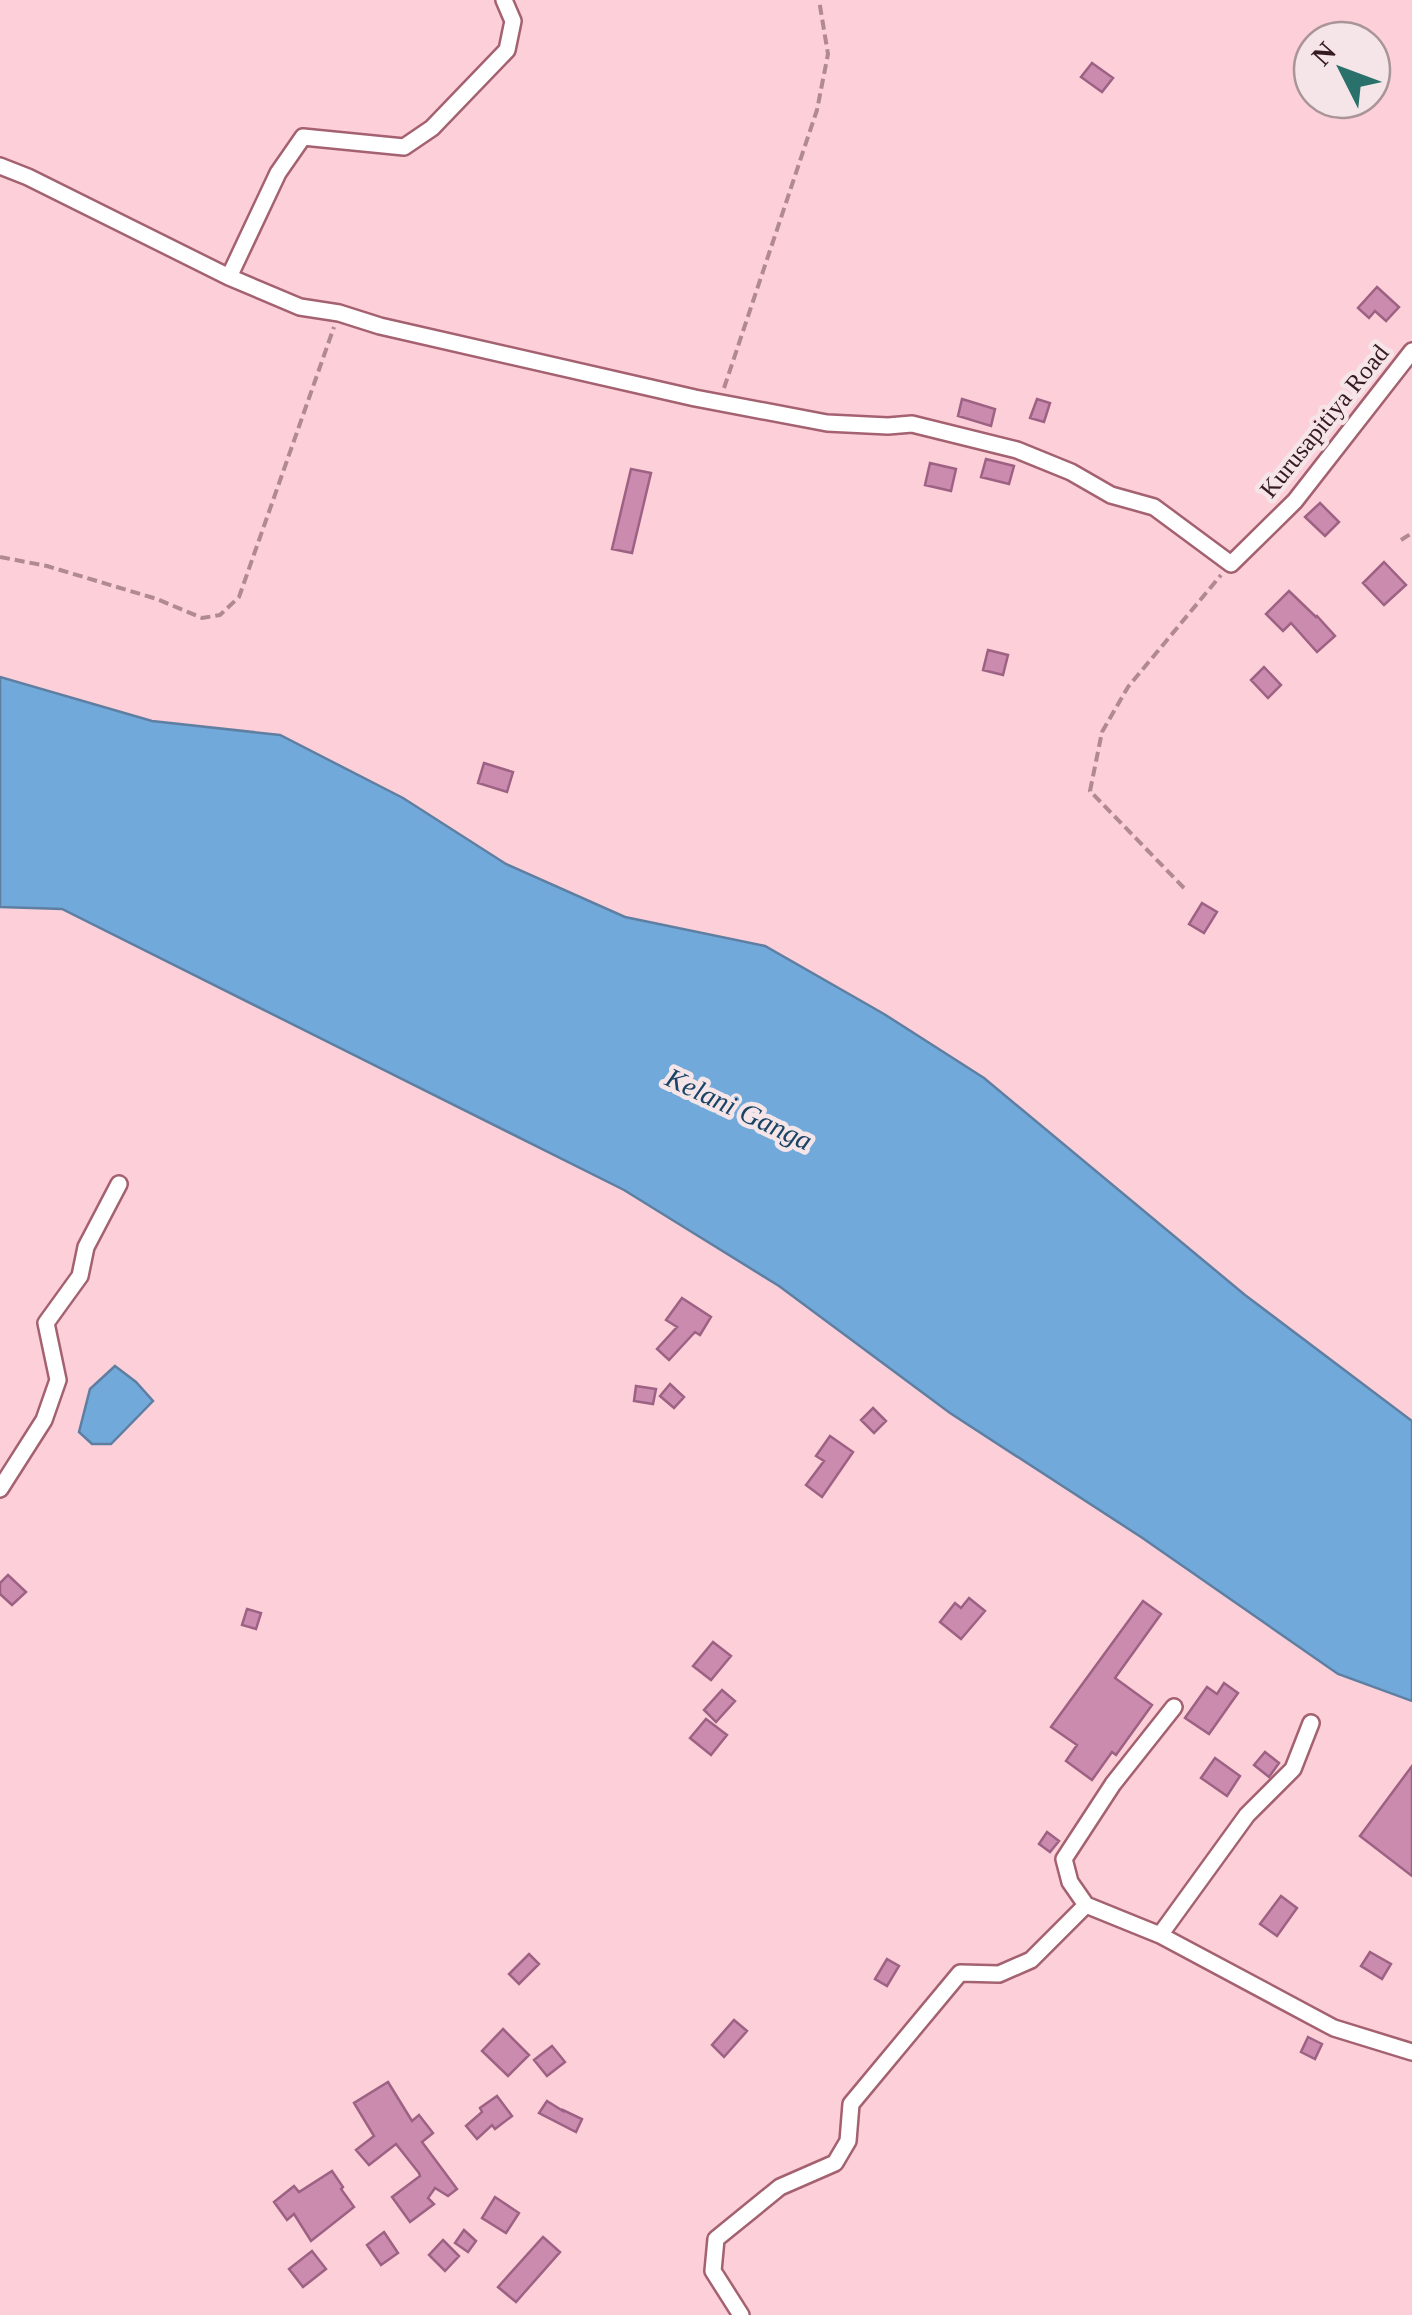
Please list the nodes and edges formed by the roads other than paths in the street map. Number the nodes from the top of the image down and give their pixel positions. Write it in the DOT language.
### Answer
graph roads {
  1 [pos="504,0"];
  2 [pos="0,166"];
  3 [pos="229,277"];
  4 [pos="1412,351"];
  5 [pos="119,1184"];
  6 [pos="1,1485"];
  7 [pos="1174,1706"];
  8 [pos="1311,1723"];
  9 [pos="1086,1905"];
  10 [pos="1160,1934"];
  11 [pos="1412,2052"];
  12 [pos="741,2315"];
  1 -- 3 [label="street"];
  2 -- 3 [label="street"];
  3 -- 4 [label="street, Kurusapitiya Road"];
  5 -- 6 [label="street"];
  7 -- 9 [label="street"];
  8 -- 10 [label="street"];
  9 -- 10 [label="street"];
  9 -- 12 [label="street"];
  10 -- 11 [label="street"];
}
